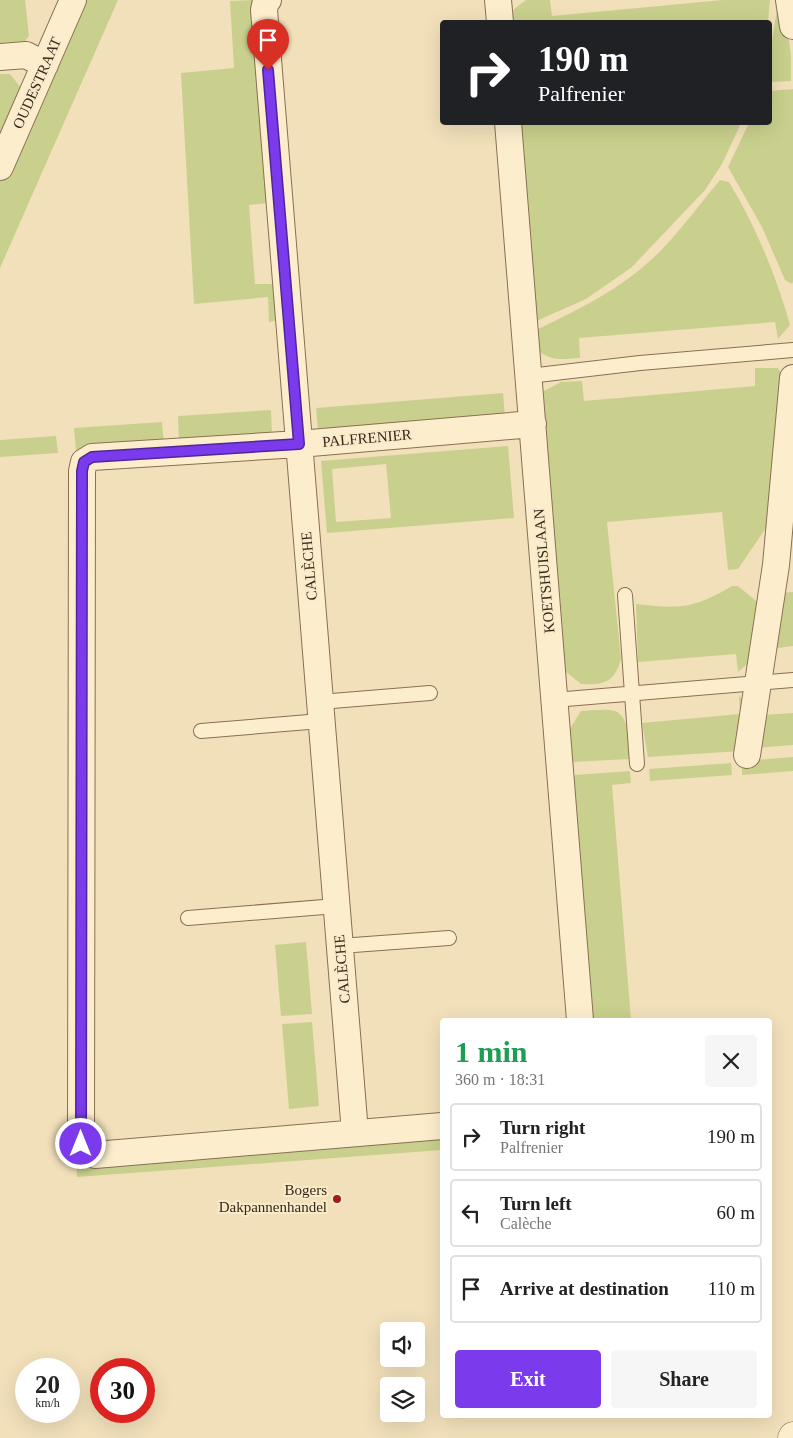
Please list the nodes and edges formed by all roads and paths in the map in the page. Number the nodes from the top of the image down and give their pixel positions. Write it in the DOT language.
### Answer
graph roads {
  1 [pos="73,0"];
  2 [pos="268,0"];
  3 [pos="498,0"];
  4 [pos="789,0"];
  5 [pos="500,20"];
  6 [pos="793,26"];
  7 [pos="0,57"];
  8 [pos="45,65"];
  9 [pos="508,125"];
  10 [pos="0,167"];
  11 [pos="793,350"];
  12 [pos="528,376"];
  13 [pos="792,392"];
  14 [pos="532,424"];
  15 [pos="299,444"];
  16 [pos="625,595"];
  17 [pos="793,680"];
  18 [pos="757,682"];
  19 [pos="631,692"];
  20 [pos="430,693"];
  21 [pos="554,700"];
  22 [pos="321,712"];
  23 [pos="201,731"];
  24 [pos="747,755"];
  25 [pos="637,764"];
  26 [pos="336,906"];
  27 [pos="188,918"];
  28 [pos="449,938"];
  29 [pos="340,946"];
  30 [pos="580,1018"];
  31 [pos="440,1126"];
  32 [pos="355,1133"];
  1 -- 8 [label="street, OUDESTRAAT"];
  2 -- 15 [label="street, CALÈCHE"];
  3 -- 5 [label="street"];
  4 -- 6 [label="street"];
  7 -- 8 [label="street"];
  8 -- 10 [label="street, OUDESTRAAT"];
  9 -- 12 [label="street, KOETSHUISLAAN"];
  11 -- 12 [label="lane"];
  12 -- 14 [label="street, KOETSHUISLAAN"];
  13 -- 18 [label="street"];
  14 -- 15 [label="street, PALFRENIER"];
  14 -- 21 [label="street, KOETSHUISLAAN"];
  15 -- 22 [label="street, CALÈCHE"];
  15 -- 32 [label="street, PALFRENIER"];
  16 -- 19 [label="lane"];
  17 -- 18 [label="lane"];
  18 -- 19 [label="lane"];
  18 -- 24 [label="street"];
  19 -- 21 [label="lane"];
  19 -- 25 [label="lane"];
  20 -- 22 [label="lane"];
  21 -- 30 [label="street, KOETSHUISLAAN"];
  22 -- 23 [label="lane"];
  22 -- 26 [label="street, CALÈCHE"];
  26 -- 27 [label="lane"];
  26 -- 29 [label="street, CALÈCHE"];
  28 -- 29 [label="lane"];
  29 -- 32 [label="street, CALÈCHE"];
  31 -- 32 [label="street"];
}
